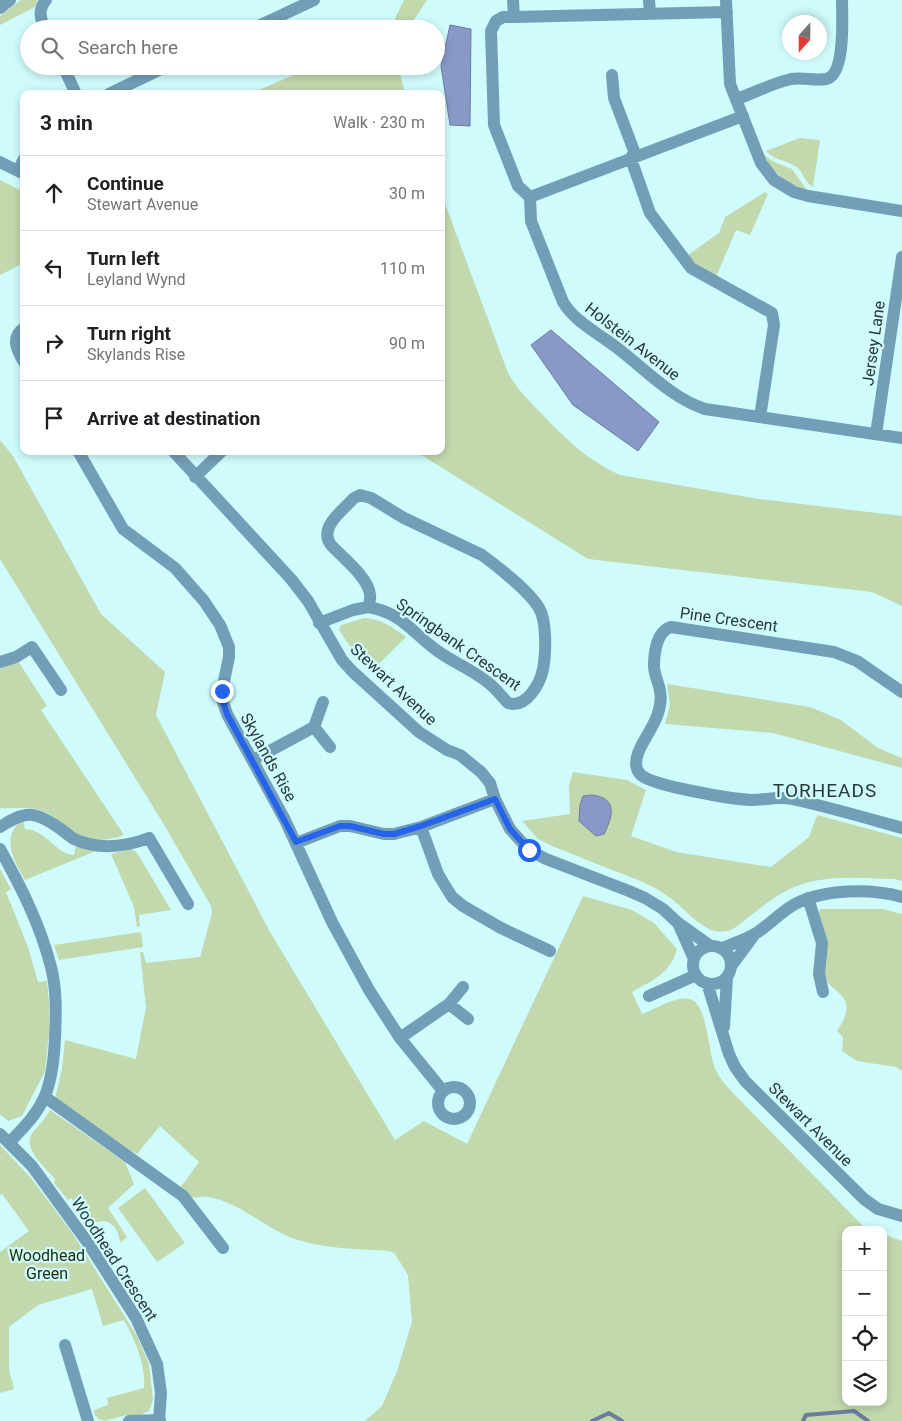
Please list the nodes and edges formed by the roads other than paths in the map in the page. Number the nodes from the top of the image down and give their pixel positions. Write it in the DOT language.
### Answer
graph roads {
  1 [pos="10,0"];
  2 [pos="46,0"];
  3 [pos="513,0"];
  4 [pos="649,0"];
  5 [pos="842,0"];
  6 [pos="306,2"];
  7 [pos="726,6"];
  8 [pos="0,8"];
  9 [pos="650,14"];
  10 [pos="514,17"];
  11 [pos="41,20"];
  12 [pos="270,20"];
  13 [pos="67,75"];
  14 [pos="148,75"];
  15 [pos="612,75"];
  16 [pos="74,90"];
  17 [pos="117,90"];
  18 [pos="737,99"];
  19 [pos="743,116"];
  20 [pos="631,159"];
  21 [pos="0,162"];
  22 [pos="20,172"];
  23 [pos="530,197"];
  24 [pos="902,211"];
  25 [pos="902,257"];
  26 [pos="20,331"];
  27 [pos="20,354"];
  28 [pos="760,417"];
  29 [pos="876,434"];
  30 [pos="902,438"];
  31 [pos="80,455"];
  32 [pos="176,455"];
  33 [pos="218,455"];
  34 [pos="195,477"];
  35 [pos="368,607"];
  36 [pos="319,623"];
  37 [pos="0,662"];
  38 [pos="60,690"];
  39 [pos="902,692"];
  40 [pos="323,702"];
  41 [pos="314,727"];
  42 [pos="330,747"];
  43 [pos="253,760"];
  44 [pos="495,799"];
  45 [pos="421,826"];
  46 [pos="0,827"];
  47 [pos="902,828"];
  48 [pos="296,842"];
  49 [pos="0,849"];
  50 [pos="902,897"];
  51 [pos="808,898"];
  52 [pos="188,904"];
  53 [pos="678,924"];
  54 [pos="757,932"];
  55 [pos="709,945"];
  56 [pos="723,948"];
  57 [pos="550,951"];
  58 [pos="694,959"];
  59 [pos="730,971"];
  60 [pos="696,975"];
  61 [pos="707,983"];
  62 [pos="462,987"];
  63 [pos="823,992"];
  64 [pos="649,996"];
  65 [pos="449,1004"];
  66 [pos="468,1019"];
  67 [pos="723,1032"];
  68 [pos="400,1038"];
  69 [pos="444,1091"];
  70 [pos="45,1096"];
  71 [pos="0,1134"];
  72 [pos="9,1143"];
  73 [pos="902,1216"];
  74 [pos="223,1248"];
  75 [pos="65,1345"];
  76 [pos="159,1420"];
  77 [pos="88,1421"];
  78 [pos="129,1421"];
  1 -- 8 [label="street"];
  2 -- 11 [label="street"];
  3 -- 10 [label="street"];
  4 -- 9 [label="street"];
  5 -- 18 [label="street"];
  6 -- 12 [label="street"];
  7 -- 9 [label="street"];
  7 -- 18 [label="street"];
  9 -- 10 [label="street"];
  10 -- 23 [label="street"];
  13 -- 16 [label="street"];
  14 -- 17 [label="street"];
  15 -- 20 [label="street"];
  18 -- 19 [label="street"];
  19 -- 20 [label="street"];
  19 -- 24 [label="street"];
  20 -- 23 [label="street"];
  20 -- 28 [label="street"];
  21 -- 22 [label="street"];
  23 -- 28 [label="street, Holstein Avenue"];
  25 -- 29 [label="street, Jersey Lane"];
  26 -- 27 [label="street"];
  28 -- 29 [label="street, Holstein Avenue"];
  29 -- 30 [label="street, Holstein Avenue"];
  31 -- 43 [label="street, Skylands Rise"];
  32 -- 34 [label="street, Stewart Avenue"];
  33 -- 34 [label="street"];
  34 -- 36 [label="street, Stewart Avenue"];
  35 -- 35 [label="street, Springbank Crescent"];
  35 -- 36 [label="street"];
  36 -- 44 [label="street, Stewart Avenue"];
  37 -- 38 [label="street"];
  39 -- 47 [label="street, Pine Crescent"];
  40 -- 41 [label="street"];
  41 -- 42 [label="street"];
  41 -- 43 [label="street"];
  43 -- 48 [label="street, Skylands Rise"];
  44 -- 45 [label="street"];
  44 -- 53 [label="street, Stewart Avenue"];
  45 -- 48 [label="street"];
  45 -- 57 [label="street"];
  46 -- 52 [label="street"];
  48 -- 68 [label="street, Skylands Rise"];
  49 -- 70 [label="street"];
  50 -- 51 [label="street"];
  51 -- 54 [label="street"];
  51 -- 63 [label="street"];
  53 -- 55 [label="street, Stewart Avenue"];
  53 -- 58 [label="street, Stewart Avenue"];
  54 -- 56 [label="street"];
  54 -- 59 [label="street"];
  55 -- 56 [label="street"];
  55 -- 58 [label="street"];
  56 -- 59 [label="street"];
  58 -- 60 [label="street"];
  59 -- 61 [label="street"];
  59 -- 67 [label="street, Stewart Avenue"];
  60 -- 61 [label="street"];
  60 -- 64 [label="street"];
  61 -- 67 [label="street, Stewart Avenue"];
  62 -- 65 [label="street"];
  65 -- 66 [label="street"];
  65 -- 68 [label="street"];
  67 -- 73 [label="street, Stewart Avenue"];
  68 -- 69 [label="street, Skylands Rise"];
  70 -- 72 [label="street"];
  70 -- 74 [label="street"];
  71 -- 72 [label="street, Woodhead Crescent"];
  72 -- 76 [label="street, Woodhead Crescent"];
  75 -- 77 [label="street"];
  76 -- 78 [label="street"];
}
